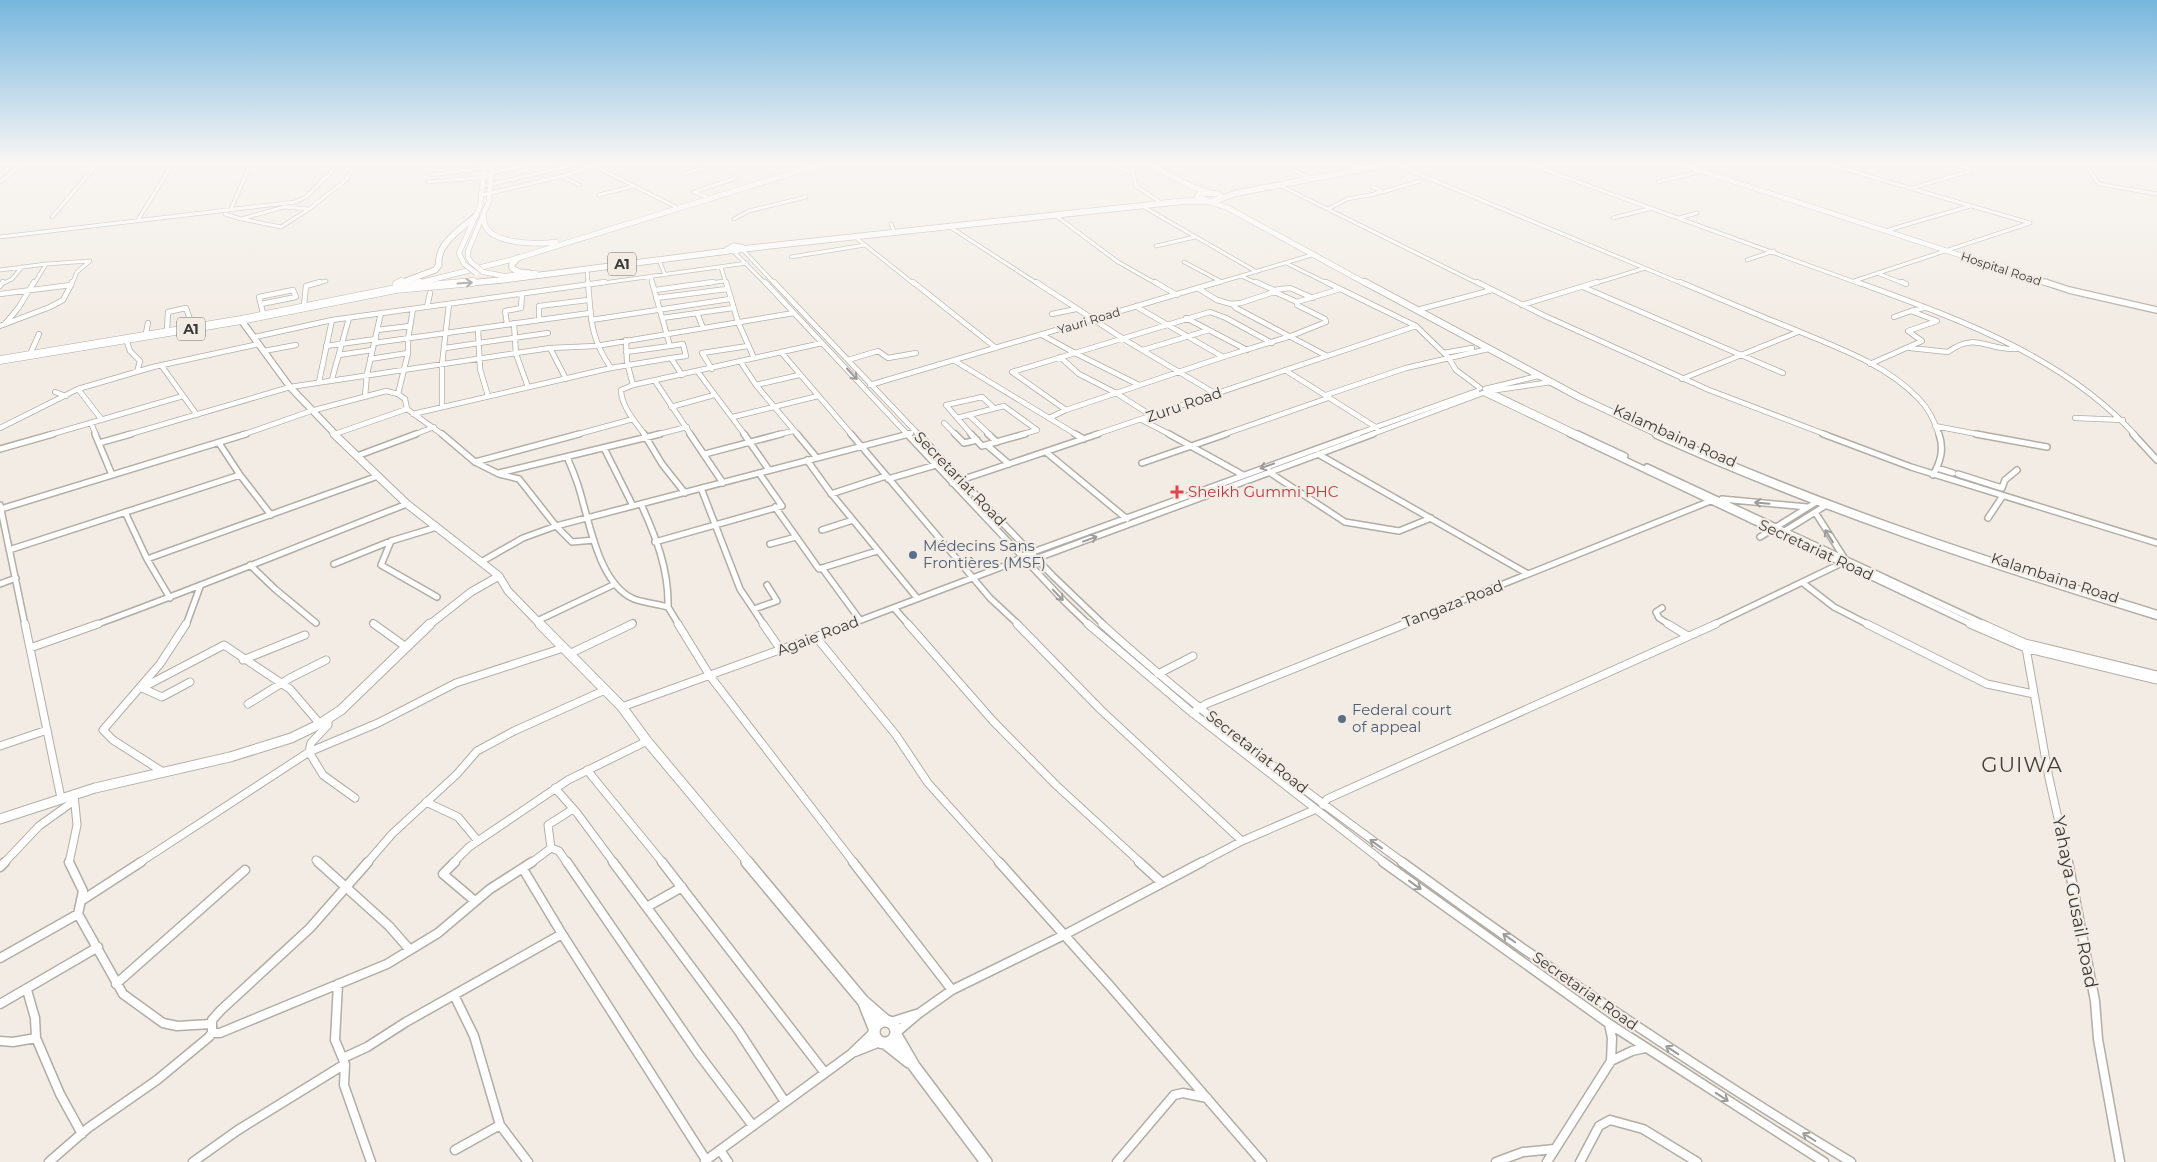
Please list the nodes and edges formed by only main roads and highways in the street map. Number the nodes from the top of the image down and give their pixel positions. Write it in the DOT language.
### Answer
graph roads {
  1 [pos="479,217"];
  2 [pos="481,217"];
  3 [pos="643,217"];
  4 [pos="650,217"];
  5 [pos="1015,217"];
  6 [pos="1036,217"];
  7 [pos="1245,217"];
  8 [pos="1252,217"];
  9 [pos="583,236"];
  10 [pos="742,248"];
  11 [pos="730,250"];
  12 [pos="518,258"];
  13 [pos="379,291"];
  14 [pos="0,358"];
  15 [pos="2157,610"];
  16 [pos="2157,615"];
  1 -- 13 [label="highway"];
  2 -- 9 [label="main road"];
  3 -- 9 [label="main road"];
  4 -- 12 [label="main road"];
  5 -- 10 [label="highway"];
  6 -- 10 [label="highway"];
  7 -- 16 [label="main road"];
  8 -- 15 [label="main road, Kalambaina Road"];
  9 -- 13 [label="main road"];
  10 -- 11 [label="highway"];
  11 -- 12 [label="highway, A1"];
  13 -- 11 [label="highway, A1, one-way"];
  12 -- 13 [label="main road"];
  13 -- 14 [label="highway, A1"];
  13 -- 14 [label="highway, A1"];
}
